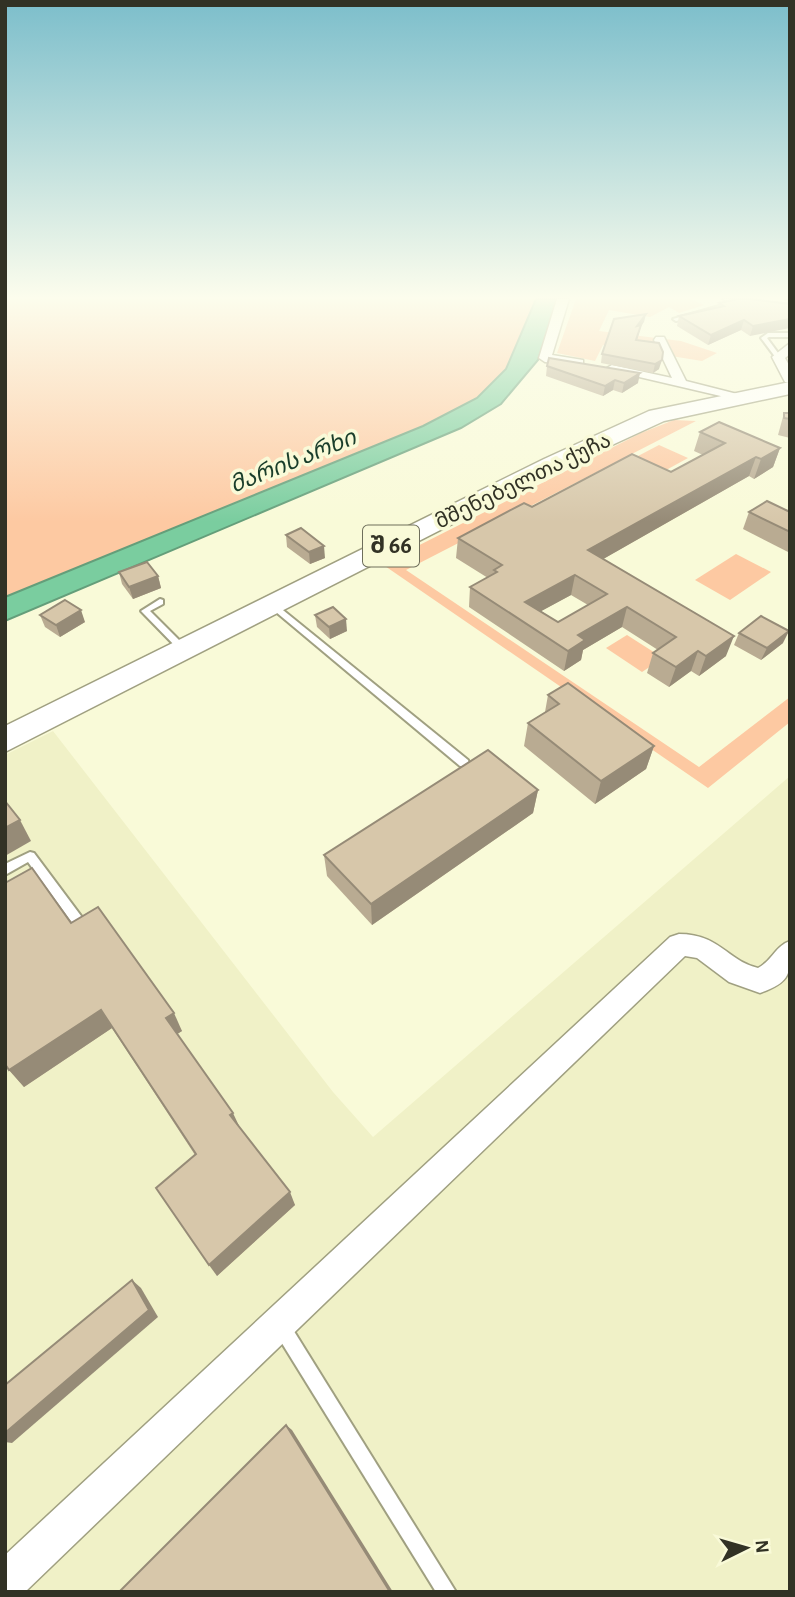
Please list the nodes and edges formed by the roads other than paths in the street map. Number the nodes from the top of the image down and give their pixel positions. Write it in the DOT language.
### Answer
graph roads {
  1 [pos="626,374"];
  2 [pos="678,374"];
  3 [pos="680,384"];
  4 [pos="790,388"];
  5 [pos="742,397"];
  6 [pos="160,601"];
  7 [pos="273,605"];
  8 [pos="184,650"];
  9 [pos="5,740"];
  10 [pos="464,763"];
  11 [pos="5,870"];
  12 [pos="83,928"];
  13 [pos="790,953"];
  14 [pos="280,1324"];
  15 [pos="5,1583"];
  16 [pos="447,1592"];
  1 -- 3 [label="street"];
  2 -- 3 [label="street"];
  3 -- 5 [label="street"];
  4 -- 5 [label="main road, მშენებელთა ქუჩა / შ 66"];
  5 -- 7 [label="main road, მშენებელთა ქუჩა / შ 66"];
  6 -- 8 [label="lane"];
  7 -- 8 [label="main road, მშენებელთა ქუჩა / შ 66"];
  7 -- 10 [label="lane"];
  8 -- 9 [label="main road, მშენებელთა ქუჩა / შ 66"];
  11 -- 12 [label="lane"];
  13 -- 14 [label="street"];
  14 -- 15 [label="street"];
  14 -- 16 [label="lane"];
}
